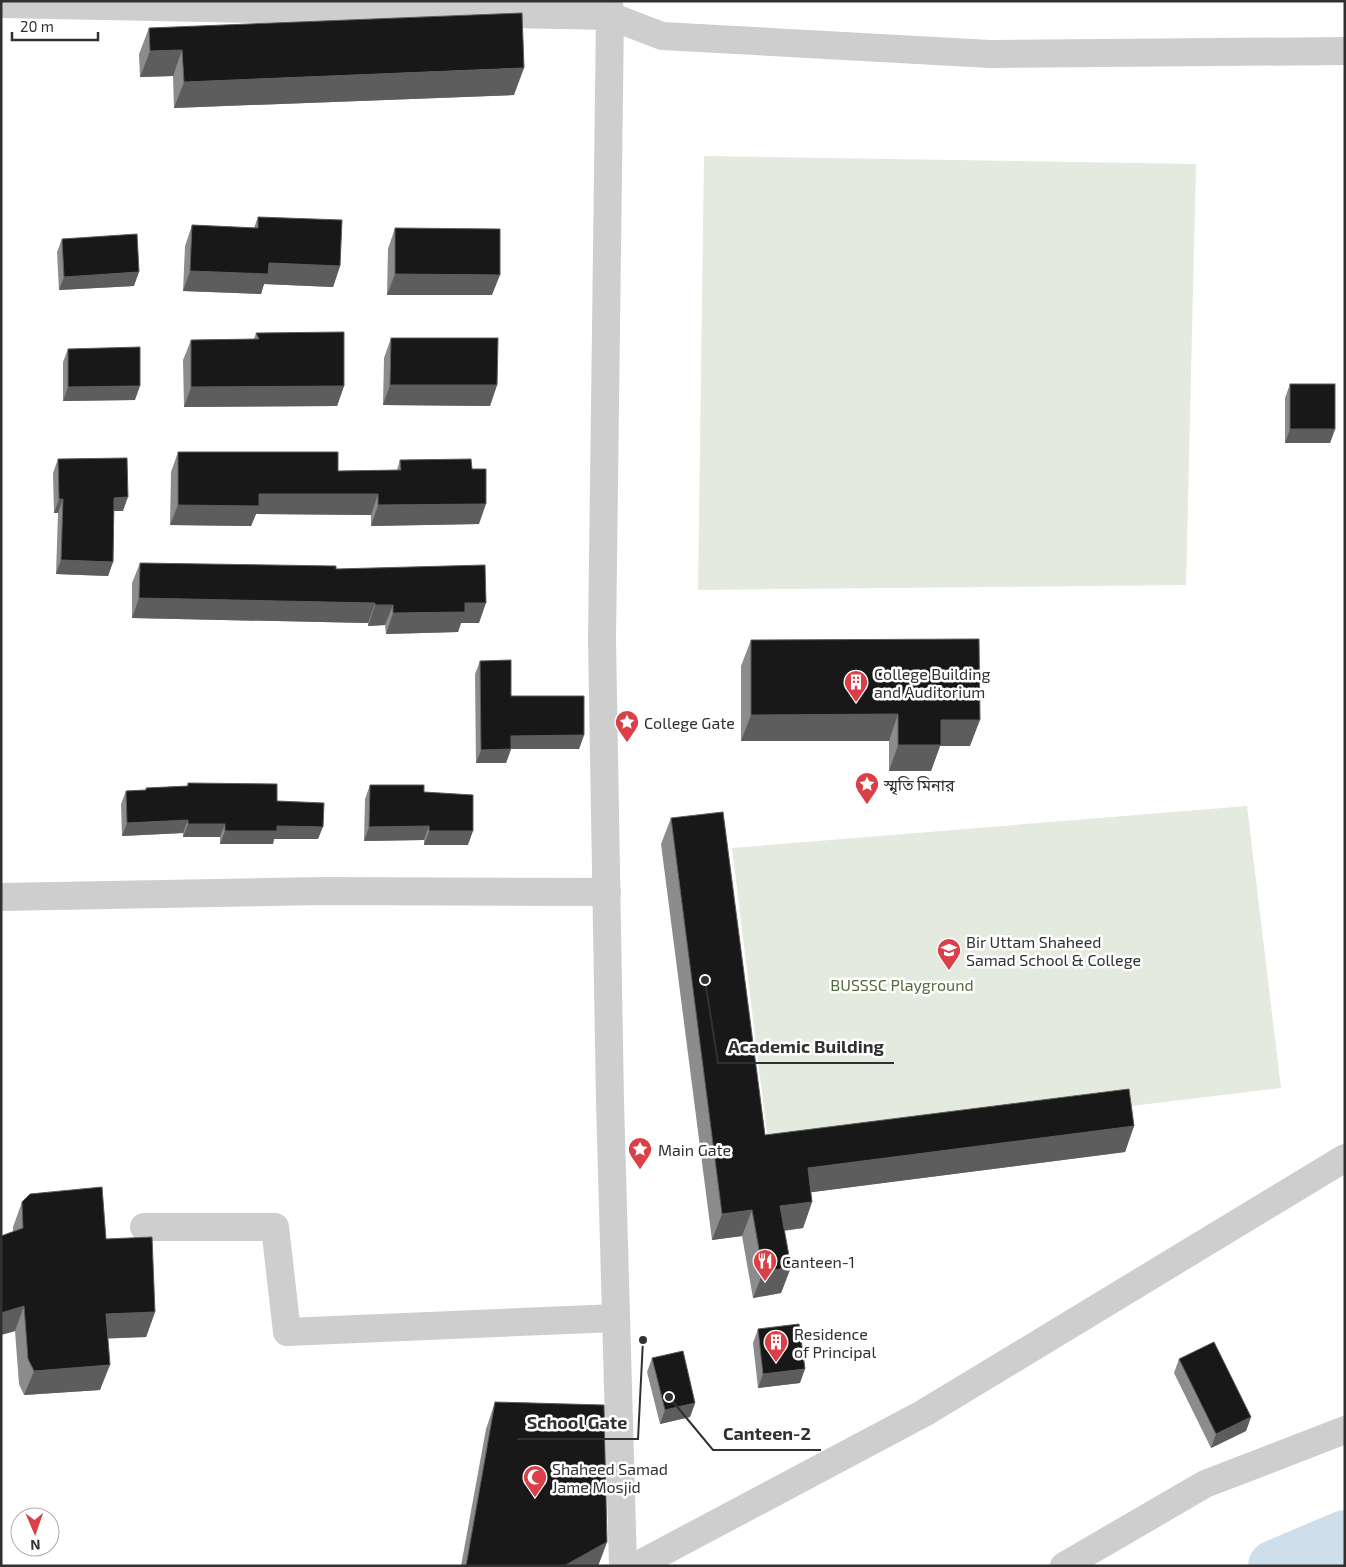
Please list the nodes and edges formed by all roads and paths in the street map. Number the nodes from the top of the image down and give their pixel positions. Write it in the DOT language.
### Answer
graph roads {
  1 [pos="1,4"];
  2 [pos="154,4"];
  3 [pos="610,9"];
  4 [pos="1345,51"];
  5 [pos="607,892"];
  6 [pos="1,897"];
  7 [pos="1345,1158"];
  8 [pos="144,1227"];
  9 [pos="616,1318"];
  10 [pos="1345,1430"];
  11 [pos="623,1566"];
  12 [pos="636,1566"];
  13 [pos="1064,1566"];
  1 -- 2 [label="street"];
  2 -- 3 [label="street"];
  3 -- 4 [label="street"];
  3 -- 5 [label="street"];
  5 -- 6 [label="street"];
  5 -- 9 [label="street"];
  7 -- 12 [label="street"];
  8 -- 9 [label="street"];
  9 -- 11 [label="street"];
  10 -- 13 [label="street"];
}
